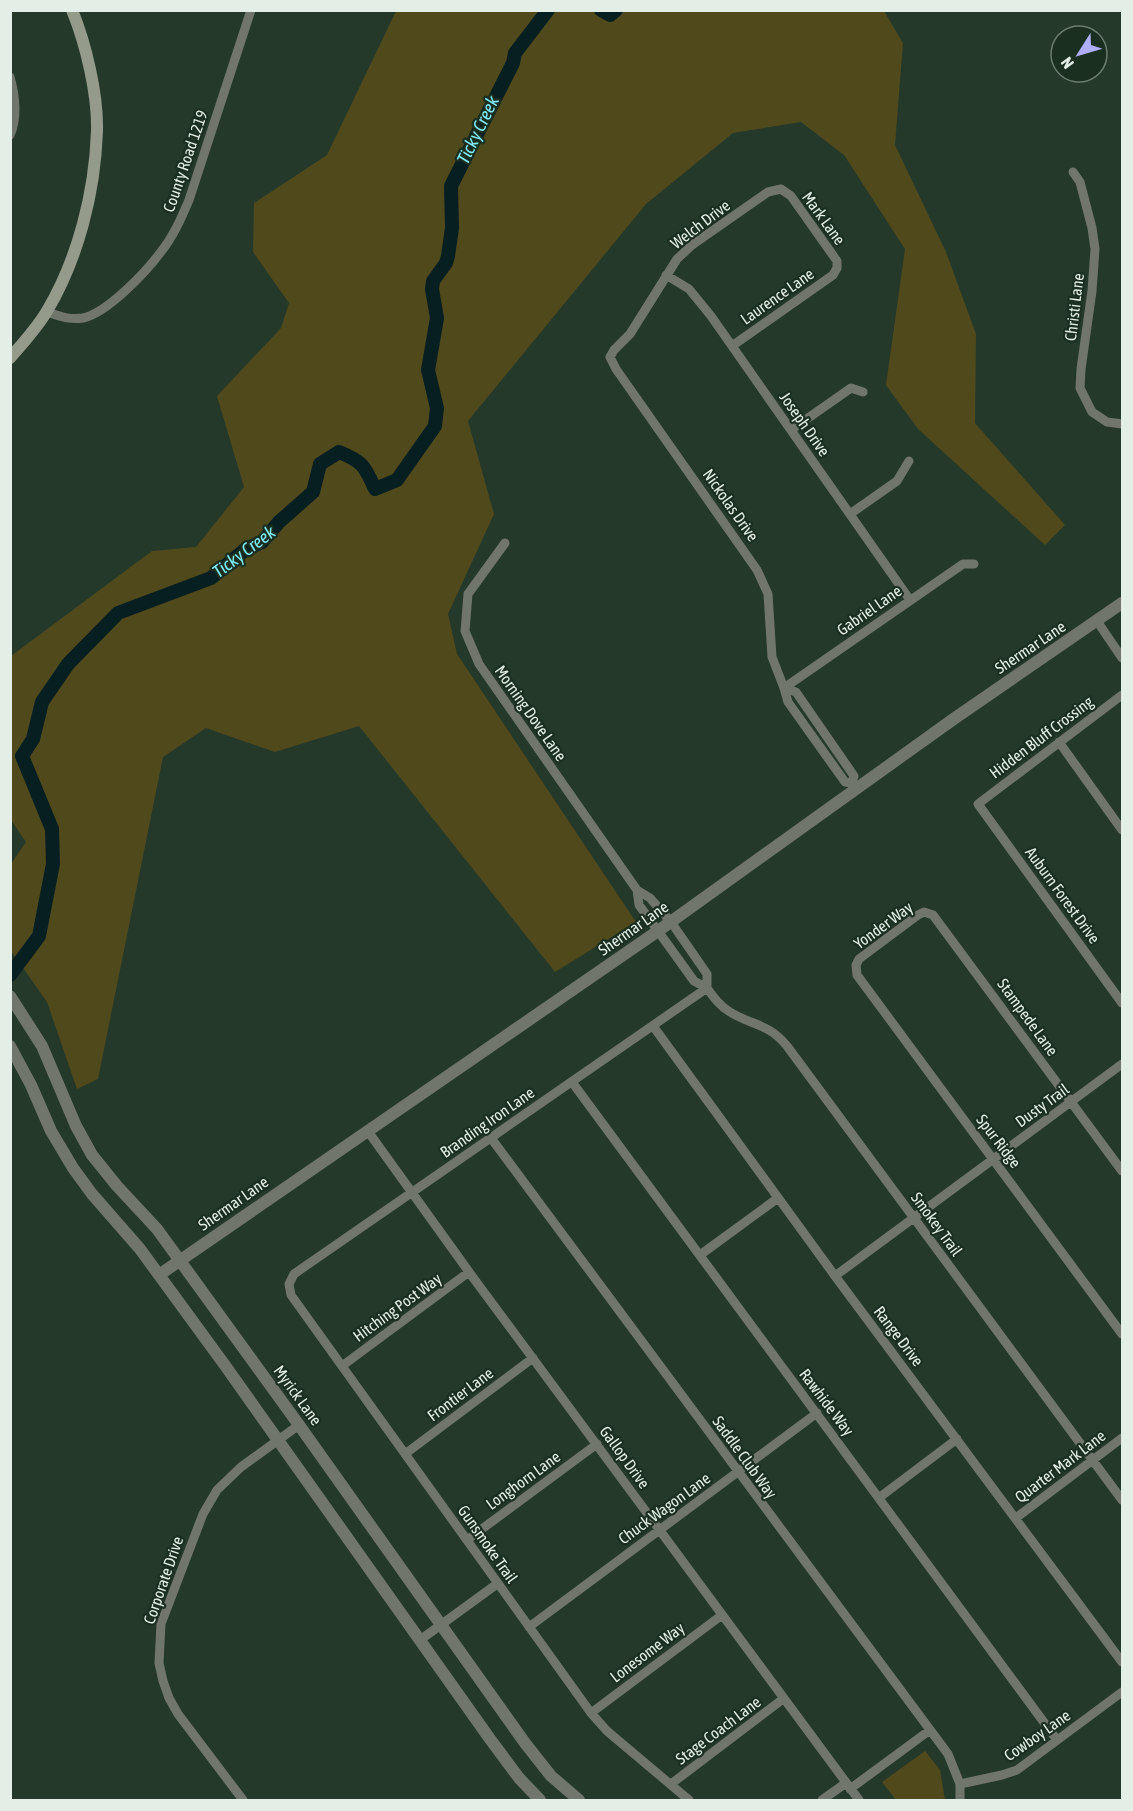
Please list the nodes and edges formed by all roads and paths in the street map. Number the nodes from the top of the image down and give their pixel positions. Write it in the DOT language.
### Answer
graph roads {
  1 [pos="72,10"];
  2 [pos="251,10"];
  3 [pos="10,77"];
  4 [pos="10,135"];
  5 [pos="1073,172"];
  6 [pos="781,189"];
  7 [pos="837,268"];
  8 [pos="666,275"];
  9 [pos="46,312"];
  10 [pos="732,346"];
  11 [pos="610,357"];
  12 [pos="10,358"];
  13 [pos="863,392"];
  14 [pos="1122,424"];
  15 [pos="791,430"];
  16 [pos="909,461"];
  17 [pos="850,514"];
  18 [pos="505,543"];
  19 [pos="974,564"];
  20 [pos="910,600"];
  21 [pos="1122,603"];
  22 [pos="1097,621"];
  23 [pos="1122,658"];
  24 [pos="784,688"];
  25 [pos="1122,695"];
  26 [pos="1059,742"];
  27 [pos="854,786"];
  28 [pos="978,804"];
  29 [pos="1122,830"];
  30 [pos="637,890"];
  31 [pos="930,913"];
  32 [pos="671,922"];
  33 [pos="658,931"];
  34 [pos="856,965"];
  35 [pos="707,988"];
  36 [pos="14,1001"];
  37 [pos="1122,1003"];
  38 [pos="652,1026"];
  39 [pos="10,1046"];
  40 [pos="1122,1064"];
  41 [pos="572,1082"];
  42 [pos="1072,1102"];
  43 [pos="367,1130"];
  44 [pos="491,1138"];
  45 [pos="993,1159"];
  46 [pos="1122,1171"];
  47 [pos="412,1192"];
  48 [pos="778,1198"];
  49 [pos="914,1218"];
  50 [pos="700,1255"];
  51 [pos="179,1260"];
  52 [pos="469,1272"];
  53 [pos="159,1275"];
  54 [pos="835,1276"];
  55 [pos="289,1284"];
  56 [pos="1122,1334"];
  57 [pos="533,1358"];
  58 [pos="342,1366"];
  59 [pos="817,1413"];
  60 [pos="299,1425"];
  61 [pos="1122,1438"];
  62 [pos="957,1439"];
  63 [pos="278,1441"];
  64 [pos="597,1444"];
  65 [pos="405,1454"];
  66 [pos="1093,1460"];
  67 [pos="738,1472"];
  68 [pos="880,1497"];
  69 [pos="1122,1500"];
  70 [pos="1016,1518"];
  71 [pos="659,1530"];
  72 [pos="466,1540"];
  73 [pos="497,1584"];
  74 [pos="722,1615"];
  75 [pos="441,1625"];
  76 [pos="529,1626"];
  77 [pos="420,1640"];
  78 [pos="1122,1662"];
  79 [pos="1122,1692"];
  80 [pos="783,1699"];
  81 [pos="591,1713"];
  82 [pos="930,1731"];
  83 [pos="1057,1740"];
  84 [pos="671,1784"];
  85 [pos="960,1784"];
  86 [pos="848,1786"];
  87 [pos="243,1800"];
  88 [pos="540,1800"];
  89 [pos="579,1800"];
  90 [pos="689,1800"];
  91 [pos="822,1800"];
  92 [pos="859,1800"];
  93 [pos="960,1800"];
  1 -- 9 [label="main road"];
  2 -- 9 [label="street, County Road 1219"];
  3 -- 4 [label="street"];
  5 -- 14 [label="street, Christi Lane"];
  6 -- 7 [label="street, Mark Lane"];
  6 -- 8 [label="street, Welch Drive"];
  7 -- 10 [label="street, Laurence Lane"];
  8 -- 10 [label="street, Joseph Drive"];
  8 -- 11 [label="street, Welch Drive"];
  9 -- 12 [label="main road"];
  10 -- 15 [label="street, Joseph Drive"];
  11 -- 24 [label="street, Nickolas Drive"];
  13 -- 15 [label="street"];
  15 -- 17 [label="street, Joseph Drive"];
  16 -- 17 [label="street"];
  17 -- 20 [label="street, Joseph Drive"];
  18 -- 30 [label="street, Morning Dove Lane"];
  19 -- 20 [label="street, Gabriel Lane"];
  20 -- 24 [label="street, Gabriel Lane"];
  21 -- 22 [label="street, Shermar Lane"];
  22 -- 23 [label="street"];
  22 -- 27 [label="street, Shermar Lane"];
  24 -- 27 [label="street, Nickolas Drive"];
  25 -- 26 [label="street, Hidden Bluff Crossing"];
  26 -- 28 [label="street, Hidden Bluff Crossing"];
  26 -- 29 [label="street"];
  27 -- 32 [label="street, Shermar Lane"];
  28 -- 37 [label="street, Auburn Forest Drive"];
  30 -- 32 [label="street, Morning Dove Lane"];
  30 -- 33 [label="street, Morning Dove Lane"];
  31 -- 34 [label="street, Yonder Way"];
  31 -- 42 [label="street, Stampede Lane"];
  32 -- 33 [label="street, Shermar Lane"];
  32 -- 35 [label="street, Smokey Trail"];
  33 -- 35 [label="street, Smokey Trail"];
  33 -- 43 [label="street, Shermar Lane"];
  34 -- 45 [label="street, Spur Ridge"];
  35 -- 38 [label="street, Branding Iron Lane"];
  35 -- 49 [label="street, Smokey Trail"];
  36 -- 51 [label="street, Myrick Lane"];
  38 -- 41 [label="street, Branding Iron Lane"];
  38 -- 48 [label="street, Range Drive"];
  39 -- 53 [label="street"];
  40 -- 42 [label="street, Dusty Trail"];
  41 -- 44 [label="street, Branding Iron Lane"];
  41 -- 50 [label="street, Rawhide Way"];
  42 -- 45 [label="street, Dusty Trail"];
  42 -- 46 [label="street, Stampede Lane"];
  43 -- 47 [label="street, Gallop Drive"];
  43 -- 51 [label="street, Shermar Lane"];
  44 -- 47 [label="street, Branding Iron Lane"];
  44 -- 67 [label="street, Saddle Club Way"];
  45 -- 49 [label="street, Dusty Trail"];
  45 -- 56 [label="street, Spur Ridge"];
  47 -- 52 [label="street, Gallop Drive"];
  47 -- 55 [label="street, Branding Iron Lane"];
  48 -- 50 [label="street"];
  48 -- 54 [label="street, Range Drive"];
  49 -- 54 [label="street, Dusty Trail"];
  49 -- 66 [label="street, Smokey Trail"];
  50 -- 59 [label="street, Rawhide Way"];
  51 -- 53 [label="street, Shermar Lane"];
  51 -- 60 [label="street, Myrick Lane"];
  52 -- 57 [label="street, Gallop Drive"];
  52 -- 58 [label="street, Hitching Post Way"];
  53 -- 63 [label="street"];
  54 -- 62 [label="street, Range Drive"];
  55 -- 58 [label="street, Gunsmoke Trail"];
  57 -- 64 [label="street, Gallop Drive"];
  57 -- 65 [label="street, Frontier Lane"];
  58 -- 65 [label="street, Gunsmoke Trail"];
  59 -- 67 [label="street, Chuck Wagon Lane"];
  59 -- 68 [label="street, Rawhide Way"];
  60 -- 63 [label="street, Corporate Drive"];
  60 -- 75 [label="street, Myrick Lane"];
  61 -- 66 [label="street, Quarter Mark Lane"];
  62 -- 68 [label="street"];
  62 -- 70 [label="street, Range Drive"];
  63 -- 77 [label="street"];
  63 -- 87 [label="street, Corporate Drive"];
  64 -- 71 [label="street, Gallop Drive"];
  64 -- 72 [label="street, Longhorn Lane"];
  65 -- 72 [label="street, Gunsmoke Trail"];
  66 -- 69 [label="street, Smokey Trail"];
  66 -- 70 [label="street, Quarter Mark Lane"];
  67 -- 71 [label="street, Chuck Wagon Lane"];
  67 -- 82 [label="street, Saddle Club Way"];
  68 -- 83 [label="street, Rawhide Way"];
  70 -- 78 [label="street, Range Drive"];
  71 -- 74 [label="street, Gallop Drive"];
  71 -- 76 [label="street, Chuck Wagon Lane"];
  72 -- 73 [label="street, Gunsmoke Trail"];
  73 -- 75 [label="street"];
  73 -- 76 [label="street, Gunsmoke Trail"];
  74 -- 80 [label="street, Gallop Drive"];
  74 -- 81 [label="street, Lonesome Way"];
  75 -- 77 [label="street"];
  75 -- 89 [label="street, Myrick Lane"];
  76 -- 81 [label="street, Gunsmoke Trail"];
  77 -- 88 [label="street"];
  79 -- 83 [label="street, Cowboy Lane"];
  80 -- 84 [label="street, Stage Coach Lane"];
  80 -- 86 [label="street, Gallop Drive"];
  81 -- 84 [label="street, Gunsmoke Trail"];
  82 -- 85 [label="street, Saddle Club Way"];
  82 -- 86 [label="street"];
  83 -- 85 [label="street, Cowboy Lane"];
  84 -- 90 [label="street, Gunsmoke Trail"];
  85 -- 93 [label="street, Saddle Club Way"];
  86 -- 91 [label="street"];
  86 -- 92 [label="street, Gallop Drive"];
}
